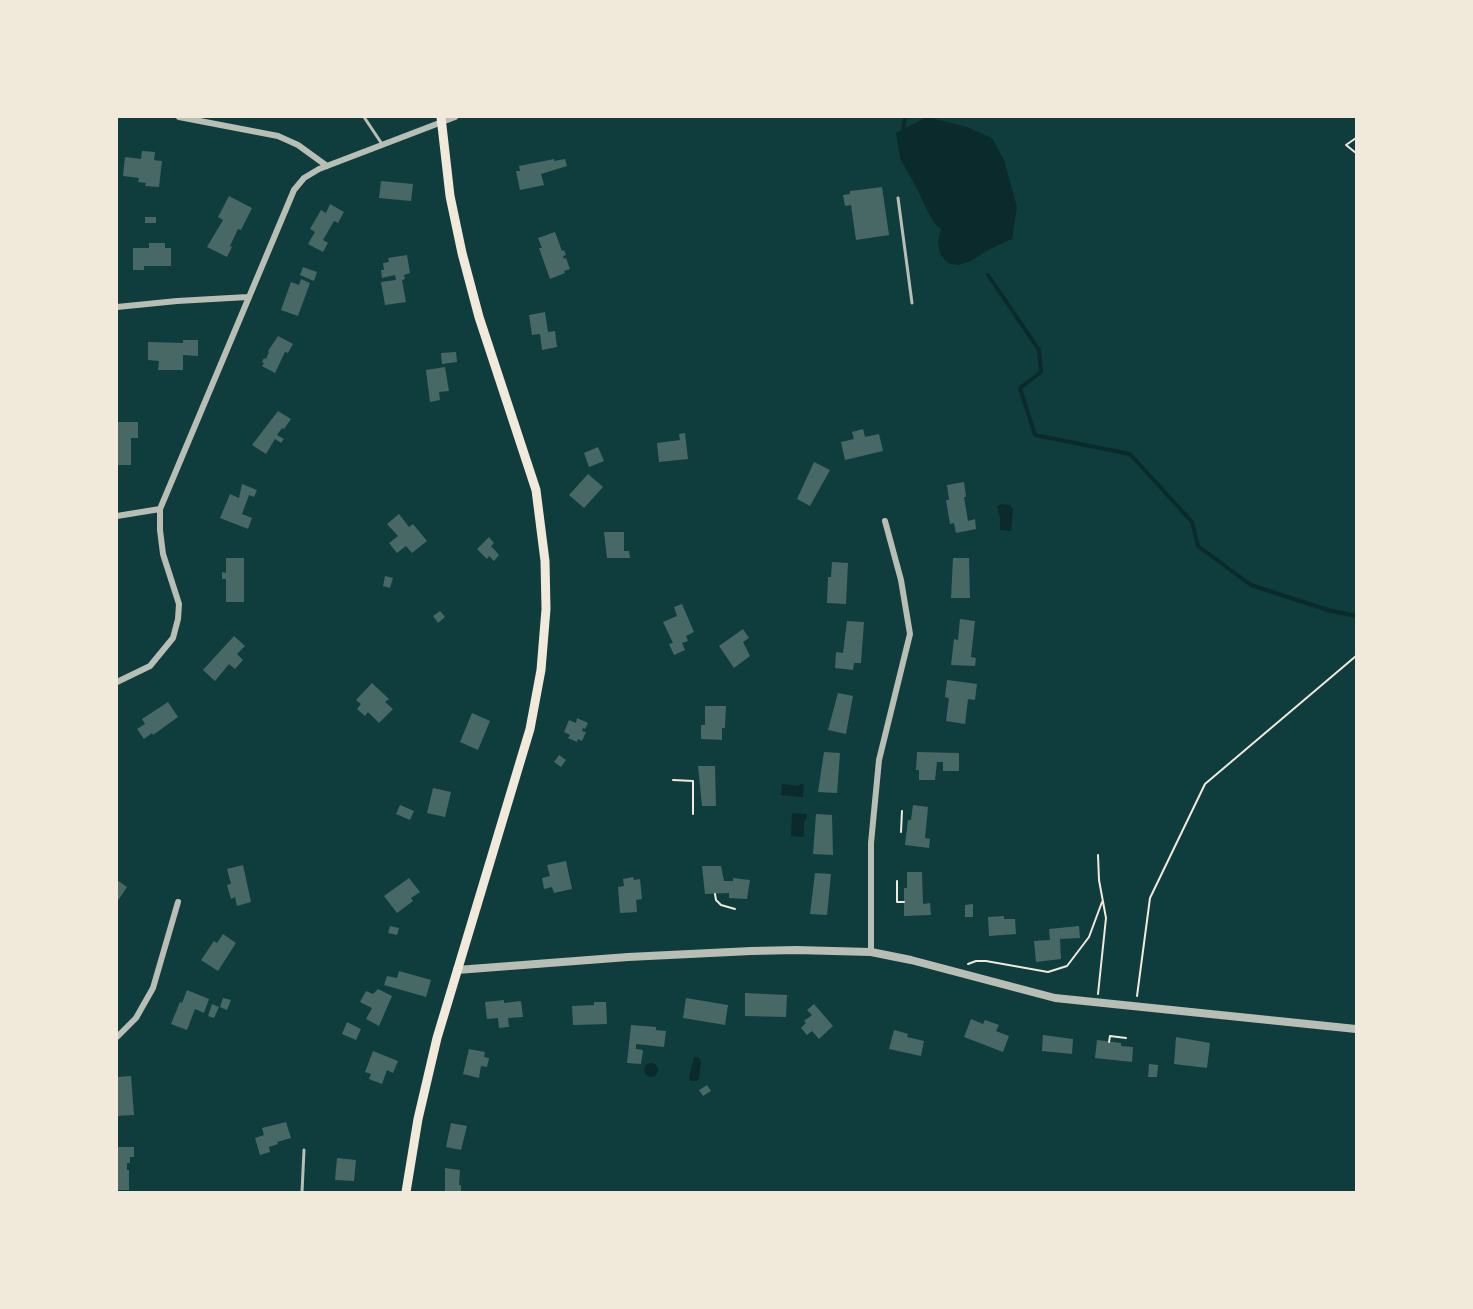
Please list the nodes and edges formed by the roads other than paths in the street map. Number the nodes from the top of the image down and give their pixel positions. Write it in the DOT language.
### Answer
graph roads {
  1 [pos="179,117"];
  2 [pos="364,117"];
  3 [pos="456,117"];
  4 [pos="441,120"];
  5 [pos="382,144"];
  6 [pos="327,166"];
  7 [pos="898,198"];
  8 [pos="248,297"];
  9 [pos="912,303"];
  10 [pos="117,307"];
  11 [pos="160,509"];
  12 [pos="117,516"];
  13 [pos="885,521"];
  14 [pos="117,682"];
  15 [pos="178,902"];
  16 [pos="871,952"];
  17 [pos="457,970"];
  18 [pos="1356,1029"];
  19 [pos="117,1037"];
  20 [pos="304,1150"];
  21 [pos="302,1192"];
  22 [pos="406,1192"];
  1 -- 6 [label="street"];
  2 -- 5 [label="lane"];
  3 -- 4 [label="street"];
  4 -- 5 [label="street"];
  4 -- 17 [label="main road"];
  5 -- 6 [label="street"];
  6 -- 8 [label="street"];
  7 -- 9 [label="lane"];
  8 -- 10 [label="street"];
  8 -- 11 [label="street"];
  11 -- 12 [label="street"];
  11 -- 14 [label="street"];
  13 -- 16 [label="street"];
  15 -- 19 [label="street"];
  16 -- 17 [label="street"];
  16 -- 18 [label="street"];
  17 -- 22 [label="main road"];
  20 -- 21 [label="lane"];
}
